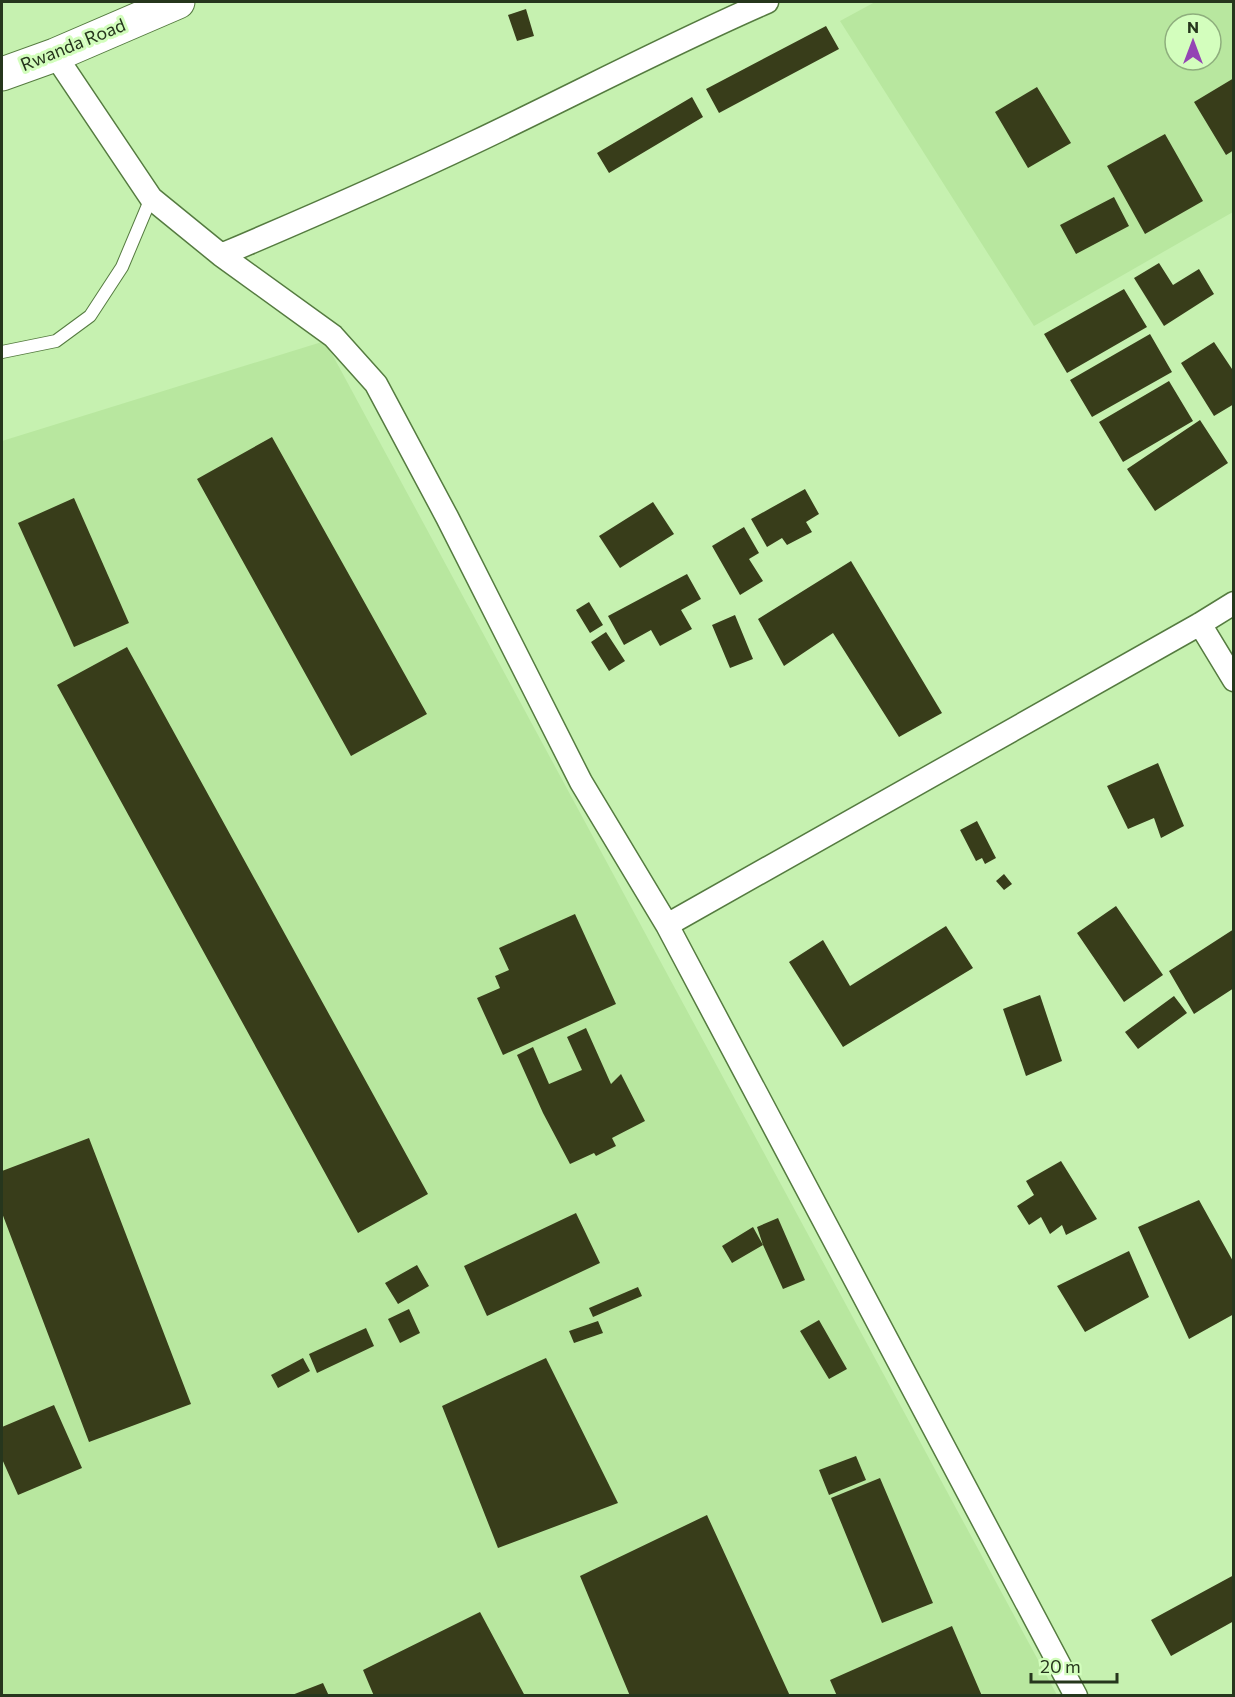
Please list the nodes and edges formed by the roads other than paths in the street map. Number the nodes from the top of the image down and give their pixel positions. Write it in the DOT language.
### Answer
graph roads {
  1 [pos="178,2"];
  2 [pos="767,2"];
  3 [pos="55,55"];
  4 [pos="2,74"];
  5 [pos="151,198"];
  6 [pos="221,255"];
  7 [pos="2,352"];
  8 [pos="1233,603"];
  9 [pos="1200,624"];
  10 [pos="1233,680"];
  11 [pos="667,925"];
  12 [pos="1076,1695"];
  1 -- 3 [label="highway, Rwanda Road"];
  2 -- 6 [label="street"];
  3 -- 4 [label="highway, Rwanda Road"];
  3 -- 5 [label="street"];
  5 -- 6 [label="street"];
  5 -- 7 [label="lane"];
  6 -- 11 [label="street"];
  8 -- 9 [label="street"];
  9 -- 10 [label="street"];
  9 -- 11 [label="street"];
  11 -- 12 [label="street"];
}
